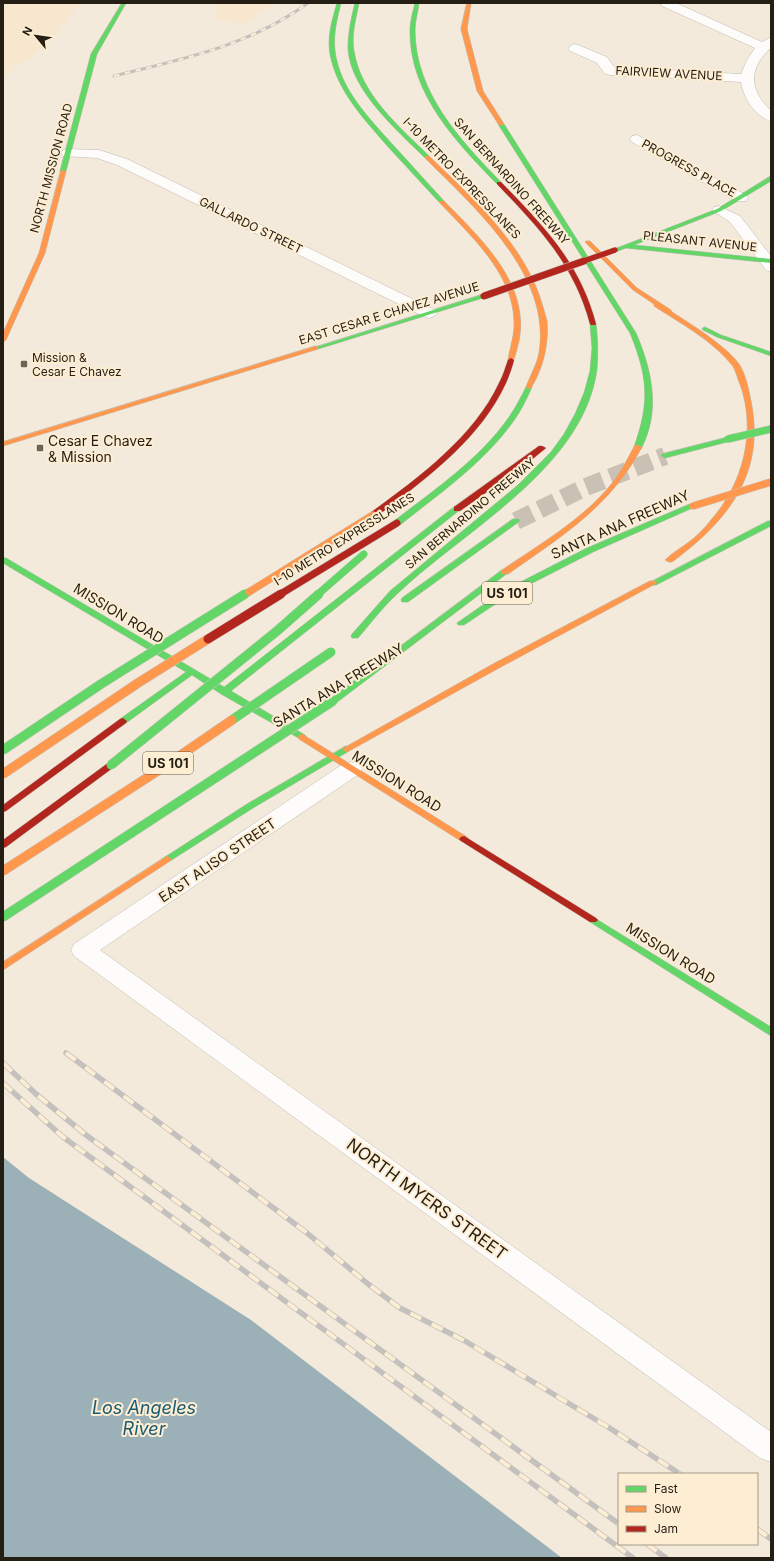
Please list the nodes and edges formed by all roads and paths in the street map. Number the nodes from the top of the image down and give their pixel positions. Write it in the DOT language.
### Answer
graph roads {
  1 [pos="124,3"];
  2 [pos="339,3"];
  3 [pos="357,3"];
  4 [pos="417,3"];
  5 [pos="469,3"];
  6 [pos="666,3"];
  7 [pos="403,42"];
  8 [pos="767,44"];
  9 [pos="574,48"];
  10 [pos="418,71"];
  11 [pos="746,78"];
  12 [pos="771,117"];
  13 [pos="637,139"];
  14 [pos="68,153"];
  15 [pos="771,178"];
  16 [pos="546,196"];
  17 [pos="741,198"];
  18 [pos="719,210"];
  19 [pos="626,246"];
  20 [pos="769,263"];
  21 [pos="656,305"];
  22 [pos="429,313"];
  23 [pos="3,340"];
  24 [pos="771,354"];
  25 [pos="588,395"];
  26 [pos="756,396"];
  27 [pos="562,425"];
  28 [pos="769,426"];
  29 [pos="547,443"];
  30 [pos="765,443"];
  31 [pos="3,444"];
  32 [pos="665,456"];
  33 [pos="756,476"];
  34 [pos="771,482"];
  35 [pos="516,521"];
  36 [pos="771,522"];
  37 [pos="397,523"];
  38 [pos="3,560"];
  39 [pos="660,566"];
  40 [pos="627,586"];
  41 [pos="453,628"];
  42 [pos="334,650"];
  43 [pos="494,667"];
  44 [pos="191,672"];
  45 [pos="380,677"];
  46 [pos="224,692"];
  47 [pos="333,701"];
  48 [pos="3,750"];
  49 [pos="332,756"];
  50 [pos="351,769"];
  51 [pos="3,774"];
  52 [pos="3,809"];
  53 [pos="3,846"];
  54 [pos="3,871"];
  55 [pos="3,918"];
  56 [pos="83,950"];
  57 [pos="3,967"];
  58 [pos="771,1032"];
  59 [pos="771,1448"];
  1 -- 14 [label="main road, NORTH MISSION ROAD"];
  2 -- 48 [label="main road, I-10 METRO EXPRESSLANES, bridge"];
  3 -- 37 [label="main road, I-10 METRO EXPRESSLANES"];
  4 -- 10 [label="main road, SAN BERNARDINO FREEWAY"];
  5 -- 16 [label="main road, SAN BERNARDINO FREEWAY"];
  6 -- 8 [label="street"];
  7 -- 10 [label="main road"];
  8 -- 11 [label="street"];
  9 -- 11 [label="street, FAIRVIEW AVENUE"];
  10 -- 25 [label="main road, SAN BERNARDINO FREEWAY"];
  11 -- 12 [label="street"];
  13 -- 17 [label="street, PROGRESS PLACE"];
  14 -- 22 [label="street, GALLARDO STREET"];
  14 -- 23 [label="main road, NORTH MISSION ROAD"];
  15 -- 17 [label="main road, EAST CESAR E CHAVEZ AVENUE"];
  16 -- 21 [label="main road"];
  16 -- 47 [label="main road"];
  17 -- 18 [label="main road, EAST CESAR E CHAVEZ AVENUE"];
  18 -- 19 [label="main road, EAST CESAR E CHAVEZ AVENUE"];
  18 -- 20 [label="street, PROGRESS PLACE"];
  19 -- 20 [label="main road, PLEASANT AVENUE"];
  19 -- 22 [label="main road, EAST CESAR E CHAVEZ AVENUE, bridge"];
  21 -- 24 [label="main road"];
  21 -- 26 [label="main road"];
  22 -- 31 [label="main road, EAST CESAR E CHAVEZ AVENUE"];
  25 -- 27 [label="main road"];
  25 -- 35 [label="main road, SAN BERNARDINO FREEWAY"];
  28 -- 30 [label="main road"];
  28 -- 32 [label="main road, bridge"];
  29 -- 46 [label="main road"];
  33 -- 39 [label="main road"];
  34 -- 41 [label="main road, SANTA ANA FREEWAY / US 101, bridge"];
  36 -- 43 [label="main road"];
  37 -- 51 [label="main road, I-10 METRO EXPRESSLANES, bridge"];
  37 -- 53 [label="main road, bridge"];
  38 -- 44 [label="main road, MISSION ROAD"];
  40 -- 43 [label="main road"];
  42 -- 54 [label="main road, SANTA ANA FREEWAY / US 101, bridge"];
  43 -- 49 [label="main road"];
  44 -- 46 [label="main road, MISSION ROAD"];
  44 -- 52 [label="main road"];
  45 -- 47 [label="main road, SANTA ANA FREEWAY / US 101"];
  46 -- 49 [label="main road, MISSION ROAD"];
  47 -- 55 [label="main road, SANTA ANA FREEWAY / US 101, bridge"];
  49 -- 50 [label="main road, MISSION ROAD"];
  49 -- 57 [label="main road"];
  50 -- 56 [label="street, EAST ALISO STREET"];
  50 -- 58 [label="main road, MISSION ROAD"];
  56 -- 59 [label="street, NORTH MYERS STREET"];
}
